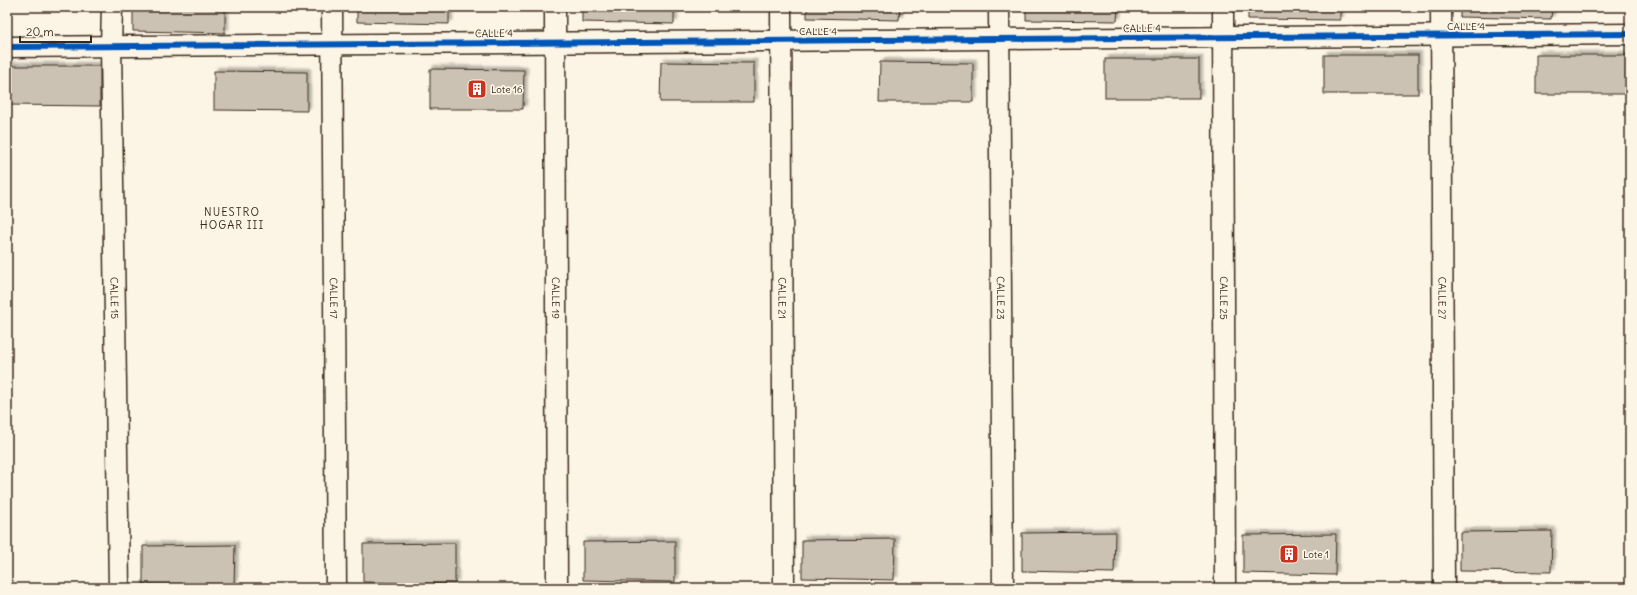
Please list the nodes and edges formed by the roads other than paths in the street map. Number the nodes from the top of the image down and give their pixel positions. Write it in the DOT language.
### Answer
graph roads {
  1 [pos="112,7"];
  2 [pos="332,7"];
  3 [pos="555,7"];
  4 [pos="781,7"];
  5 [pos="999,7"];
  6 [pos="1223,7"];
  7 [pos="1441,7"];
  8 [pos="1630,34"];
  9 [pos="1441,36"];
  10 [pos="1223,37"];
  11 [pos="999,39"];
  12 [pos="781,41"];
  13 [pos="555,42"];
  14 [pos="333,44"];
  15 [pos="111,46"];
  16 [pos="7,47"];
  17 [pos="119,588"];
  18 [pos="336,588"];
  19 [pos="557,588"];
  20 [pos="784,588"];
  21 [pos="1003,588"];
  22 [pos="1226,588"];
  23 [pos="1444,588"];
  1 -- 15 [label="street, CALLE 15"];
  2 -- 14 [label="street, CALLE 17"];
  3 -- 13 [label="street, CALLE 19"];
  4 -- 12 [label="street, CALLE 21"];
  5 -- 11 [label="street, CALLE 23"];
  6 -- 10 [label="street, CALLE 25"];
  7 -- 9 [label="street, CALLE 27"];
  8 -- 9 [label="street, CALLE 4"];
  9 -- 10 [label="street, CALLE 4"];
  9 -- 23 [label="street, CALLE 27"];
  10 -- 11 [label="street, CALLE 4"];
  10 -- 22 [label="street, CALLE 25"];
  11 -- 12 [label="street, CALLE 4"];
  11 -- 21 [label="street, CALLE 23"];
  12 -- 13 [label="street, CALLE 4"];
  12 -- 20 [label="street, CALLE 21"];
  13 -- 14 [label="street, CALLE 4"];
  13 -- 19 [label="street, CALLE 19"];
  14 -- 15 [label="street, CALLE 4"];
  14 -- 18 [label="street, CALLE 17"];
  15 -- 16 [label="street, CALLE 4"];
  15 -- 17 [label="street, CALLE 15"];
}
